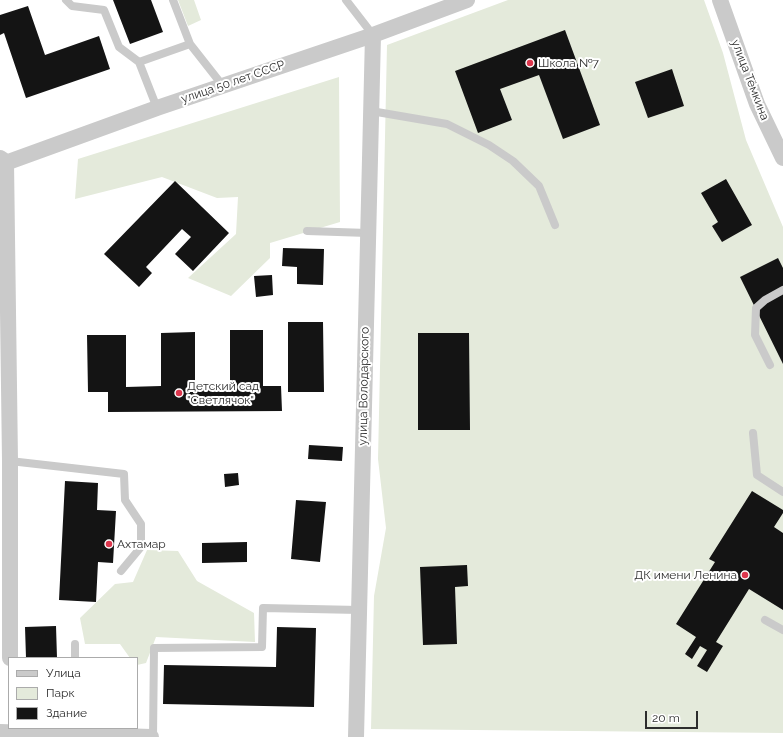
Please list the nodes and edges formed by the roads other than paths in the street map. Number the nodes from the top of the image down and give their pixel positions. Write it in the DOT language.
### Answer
graph roads {
  1 [pos="66,0"];
  2 [pos="173,0"];
  3 [pos="346,0"];
  4 [pos="467,0"];
  5 [pos="720,0"];
  6 [pos="373,35"];
  7 [pos="190,44"];
  8 [pos="139,62"];
  9 [pos="223,86"];
  10 [pos="157,108"];
  11 [pos="371,111"];
  12 [pos="783,158"];
  13 [pos="2,162"];
  14 [pos="555,225"];
  15 [pos="307,231"];
  16 [pos="368,233"];
  17 [pos="783,290"];
  18 [pos="770,365"];
  19 [pos="753,433"];
  20 [pos="10,461"];
  21 [pos="783,492"];
  22 [pos="121,571"];
  23 [pos="359,610"];
  24 [pos="765,620"];
  25 [pos="783,630"];
  26 [pos="75,644"];
  27 [pos="10,657"];
  28 [pos="75,657"];
  29 [pos="76,731"];
  30 [pos="7,732"];
  31 [pos="152,737"];
  32 [pos="356,737"];
  1 -- 8 [label="lane"];
  2 -- 7 [label="lane"];
  3 -- 6 [label="lane"];
  4 -- 6 [label="street, улица 50 лет СССР"];
  5 -- 12 [label="street, улица Тёмкина"];
  6 -- 9 [label="street, улица 50 лет СССР"];
  6 -- 11 [label="street, улица Володарского"];
  7 -- 8 [label="lane"];
  7 -- 9 [label="lane"];
  8 -- 10 [label="lane"];
  9 -- 10 [label="street, улица 50 лет СССР"];
  10 -- 13 [label="street, улица 50 лет СССР"];
  11 -- 14 [label="lane"];
  11 -- 16 [label="street, улица Володарского"];
  13 -- 20 [label="street"];
  15 -- 16 [label="lane"];
  16 -- 23 [label="street, улица Володарского"];
  17 -- 18 [label="lane"];
  19 -- 21 [label="lane"];
  20 -- 22 [label="lane"];
  20 -- 27 [label="street"];
  23 -- 31 [label="lane"];
  23 -- 32 [label="street, улица Володарского"];
  24 -- 25 [label="lane"];
  26 -- 28 [label="lane"];
  29 -- 30 [label="street"];
  29 -- 31 [label="street"];
}
